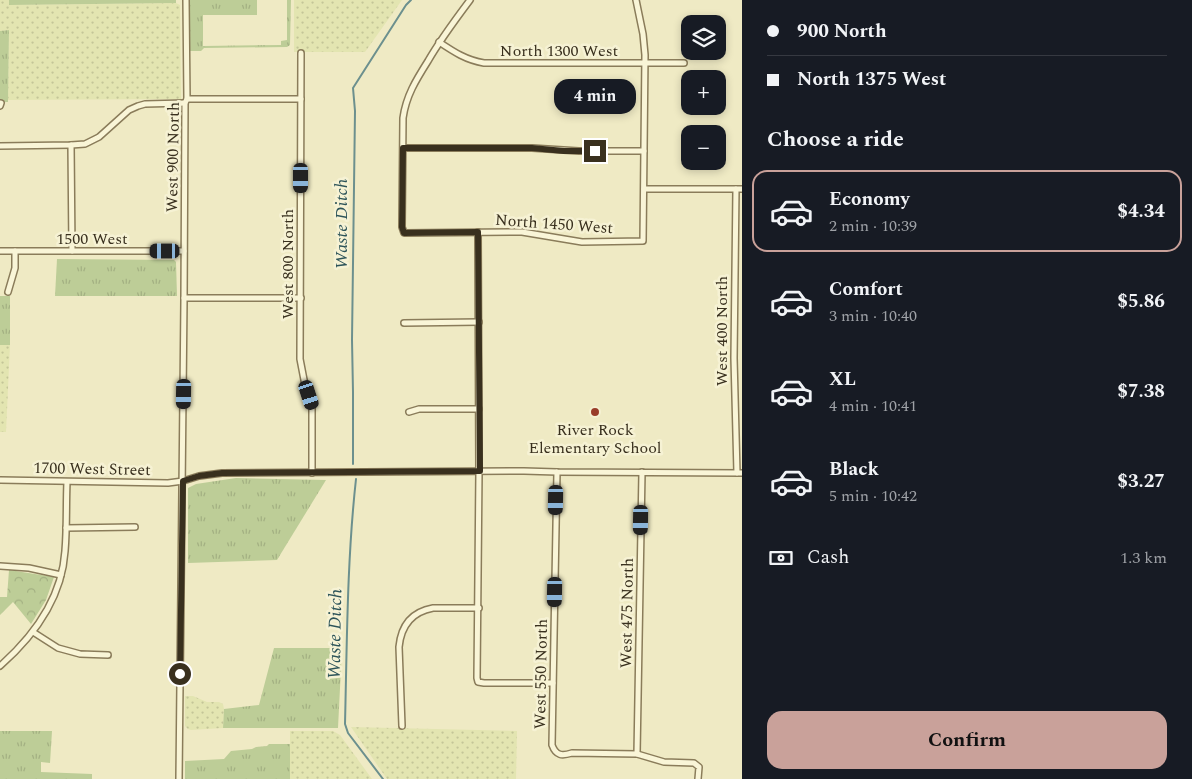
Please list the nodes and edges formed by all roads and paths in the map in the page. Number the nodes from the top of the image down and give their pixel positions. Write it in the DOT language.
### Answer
graph roads {
  1 [pos="186,0"];
  2 [pos="470,0"];
  3 [pos="636,0"];
  4 [pos="439,42"];
  5 [pos="301,53"];
  6 [pos="684,62"];
  7 [pos="645,63"];
  8 [pos="301,99"];
  9 [pos="186,101"];
  10 [pos="71,145"];
  11 [pos="0,146"];
  12 [pos="403,148"];
  13 [pos="644,151"];
  14 [pos="644,189"];
  15 [pos="739,189"];
  16 [pos="478,232"];
  17 [pos="0,251"];
  18 [pos="15,251"];
  19 [pos="72,251"];
  20 [pos="184,252"];
  21 [pos="8,292"];
  22 [pos="184,298"];
  23 [pos="301,298"];
  24 [pos="479,322"];
  25 [pos="404,323"];
  26 [pos="734,358"];
  27 [pos="742,358"];
  28 [pos="479,409"];
  29 [pos="409,412"];
  30 [pos="480,471"];
  31 [pos="557,472"];
  32 [pos="642,472"];
  33 [pos="312,473"];
  34 [pos="740,473"];
  35 [pos="0,480"];
  36 [pos="183,481"];
  37 [pos="67,482"];
  38 [pos="135,527"];
  39 [pos="66,528"];
  40 [pos="0,566"];
  41 [pos="61,575"];
  42 [pos="479,608"];
  43 [pos="33,632"];
  44 [pos="108,655"];
  45 [pos="0,666"];
  46 [pos="553,683"];
  47 [pos="402,726"];
  48 [pos="637,754"];
  49 [pos="179,779"];
  50 [pos="698,779"];
  1 -- 9 [label="street, West 900 North"];
  2 -- 4 [label="street"];
  3 -- 7 [label="street"];
  4 -- 7 [label="street, North 1300 West"];
  4 -- 12 [label="street"];
  5 -- 8 [label="street, West 800 North"];
  6 -- 7 [label="street, North 1300 West"];
  7 -- 13 [label="street"];
  8 -- 9 [label="street"];
  8 -- 23 [label="street, West 800 North"];
  9 -- 10 [label="street"];
  9 -- 20 [label="street, West 900 North"];
  10 -- 11 [label="street"];
  10 -- 19 [label="street"];
  12 -- 13 [label="street"];
  12 -- 16 [label="street, North 1450 West"];
  13 -- 14 [label="street"];
  14 -- 15 [label="street"];
  14 -- 16 [label="street, North 1450 West"];
  15 -- 26 [label="street, West 400 North"];
  16 -- 24 [label="street"];
  17 -- 18 [label="street, 1500 West"];
  18 -- 19 [label="street, 1500 West"];
  18 -- 21 [label="street"];
  19 -- 20 [label="street, 1500 West"];
  20 -- 22 [label="street, West 900 North"];
  22 -- 23 [label="street"];
  22 -- 36 [label="street, West 900 North"];
  23 -- 33 [label="street, West 800 North"];
  24 -- 25 [label="street"];
  24 -- 28 [label="street"];
  26 -- 27 [label="street"];
  26 -- 34 [label="street, West 400 North"];
  28 -- 29 [label="street"];
  28 -- 30 [label="street"];
  30 -- 31 [label="street, 1700 West Street"];
  30 -- 33 [label="street, 1700 West Street"];
  30 -- 42 [label="street"];
  31 -- 32 [label="street, 1700 West Street"];
  31 -- 46 [label="street, West 550 North"];
  32 -- 34 [label="street, 1700 West Street"];
  32 -- 48 [label="street, West 475 North"];
  33 -- 36 [label="street, 1700 West Street"];
  35 -- 37 [label="street, 1700 West Street"];
  36 -- 37 [label="street, 1700 West Street"];
  36 -- 49 [label="street, West 900 North"];
  37 -- 39 [label="street"];
  38 -- 39 [label="street"];
  39 -- 41 [label="street"];
  40 -- 41 [label="street"];
  41 -- 43 [label="street"];
  42 -- 46 [label="street"];
  42 -- 47 [label="street"];
  43 -- 44 [label="street"];
  43 -- 45 [label="street"];
  46 -- 48 [label="street, West 550 North"];
  48 -- 50 [label="street"];
}
